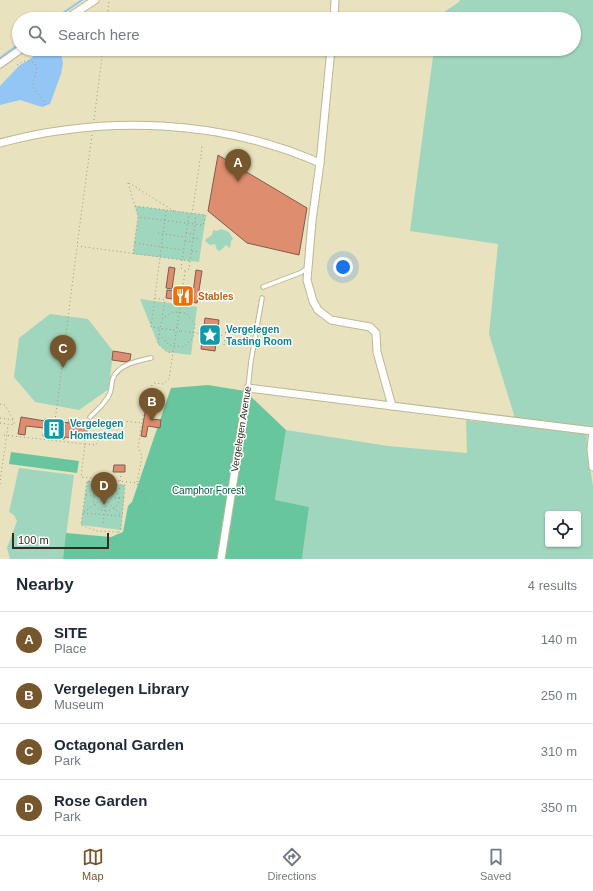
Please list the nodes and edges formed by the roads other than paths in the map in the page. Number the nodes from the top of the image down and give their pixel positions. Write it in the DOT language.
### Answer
graph roads {
  1 [pos="95,0"];
  2 [pos="335,0"];
  3 [pos="77,12"];
  4 [pos="334,12"];
  5 [pos="12,55"];
  6 [pos="330,56"];
  7 [pos="0,64"];
  8 [pos="0,143"];
  9 [pos="320,163"];
  10 [pos="308,268"];
  11 [pos="263,287"];
  12 [pos="262,298"];
  13 [pos="151,358"];
  14 [pos="248,388"];
  15 [pos="392,406"];
  16 [pos="90,417"];
  17 [pos="593,431"];
  18 [pos="593,467"];
  19 [pos="221,559"];
  1 -- 3 [label="street"];
  2 -- 4 [label="street"];
  5 -- 7 [label="street"];
  6 -- 9 [label="street"];
  8 -- 9 [label="street"];
  9 -- 10 [label="street"];
  10 -- 11 [label="lane"];
  10 -- 15 [label="street"];
  12 -- 14 [label="lane, Vergelegen Avenue"];
  13 -- 16 [label="lane"];
  14 -- 15 [label="street"];
  14 -- 19 [label="street, Vergelegen Avenue"];
  15 -- 17 [label="street"];
  17 -- 18 [label="street"];
}
